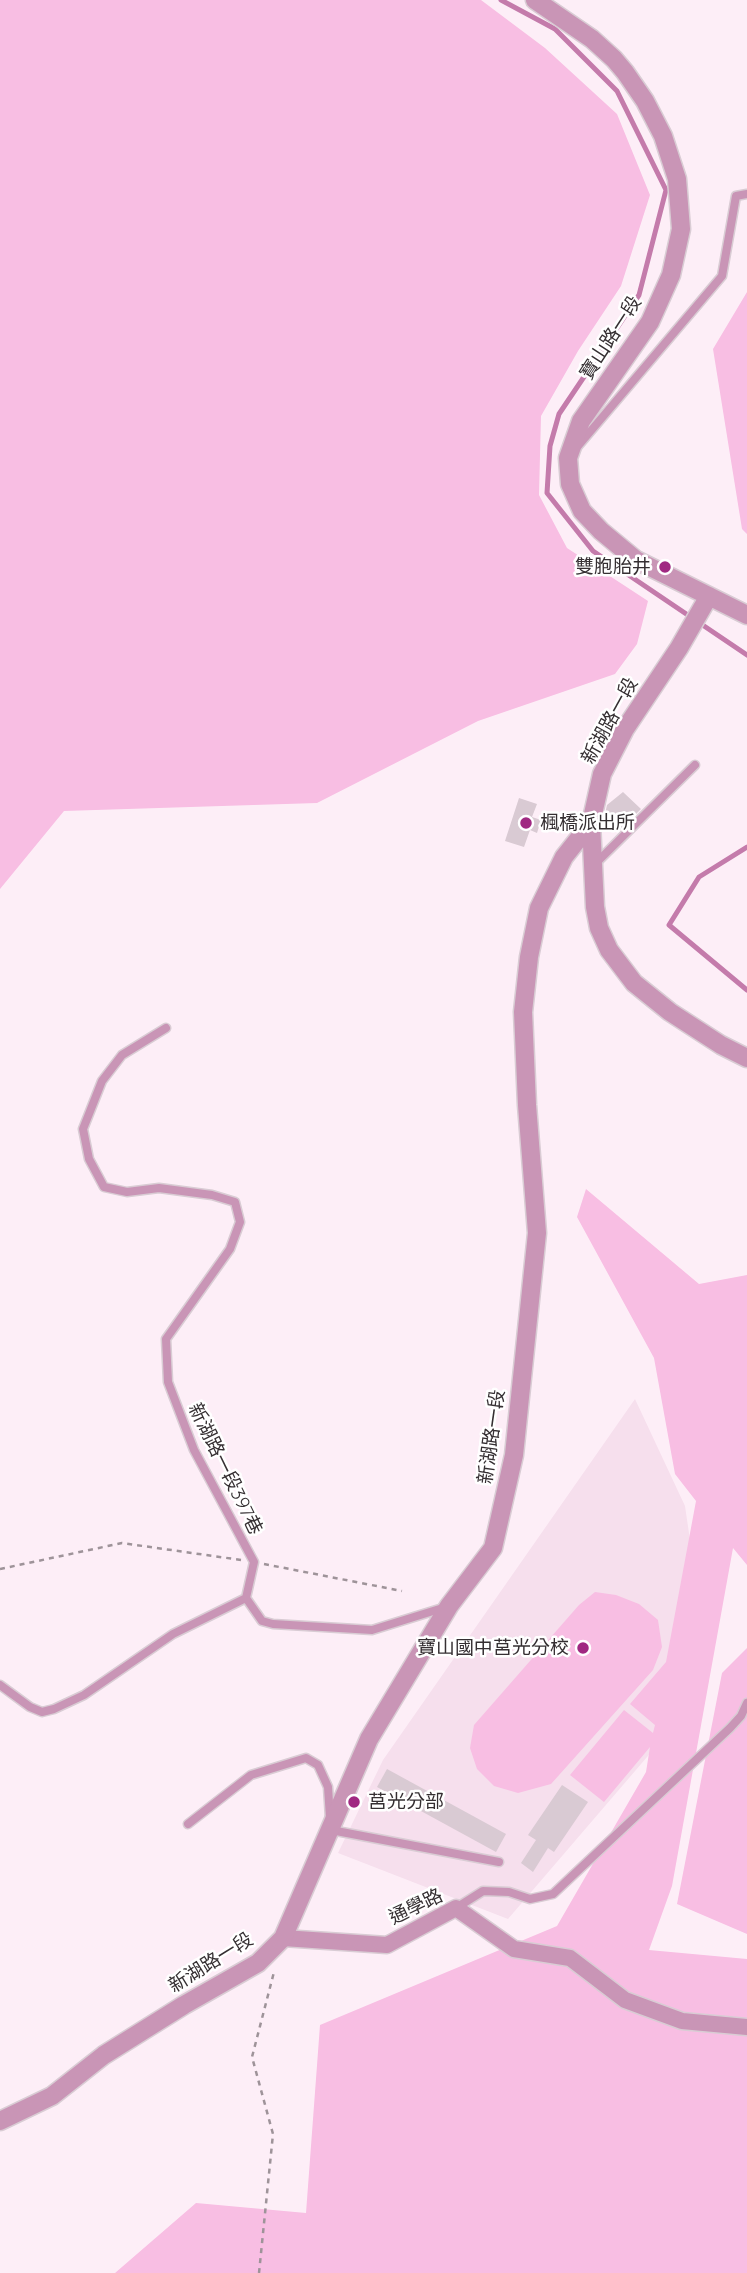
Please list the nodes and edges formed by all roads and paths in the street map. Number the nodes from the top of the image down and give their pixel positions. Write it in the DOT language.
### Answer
graph roads {
  1 [pos="535,0"];
  2 [pos="747,194"];
  3 [pos="568,458"];
  4 [pos="709,596"];
  5 [pos="747,615"];
  6 [pos="695,765"];
  7 [pos="591,823"];
  8 [pos="591,868"];
  9 [pos="166,1028"];
  10 [pos="747,1058"];
  11 [pos="254,1562"];
  12 [pos="0,1569"];
  13 [pos="402,1591"];
  14 [pos="246,1598"];
  15 [pos="449,1606"];
  16 [pos="0,1685"];
  17 [pos="747,1703"];
  18 [pos="188,1824"];
  19 [pos="330,1830"];
  20 [pos="499,1862"];
  21 [pos="456,1908"];
  22 [pos="283,1938"];
  23 [pos="276,1965"];
  24 [pos="747,2027"];
  25 [pos="1,2120"];
  26 [pos="259,2273"];
  1 -- 3 [label="street, 寶山路一段"];
  2 -- 3 [label="lane"];
  3 -- 4 [label="street, 寶山路一段"];
  4 -- 5 [label="street, 寶山路一段"];
  4 -- 7 [label="street, 新湖路一段"];
  6 -- 8 [label="lane"];
  7 -- 8 [label="street"];
  7 -- 15 [label="street, 新湖路一段"];
  8 -- 10 [label="street"];
  9 -- 11 [label="lane, 新湖路一段397巷"];
  11 -- 12 [label="path"];
  11 -- 13 [label="path"];
  11 -- 14 [label="lane, 新湖路一段397巷"];
  14 -- 15 [label="lane"];
  14 -- 16 [label="lane"];
  15 -- 19 [label="street, 新湖路一段"];
  17 -- 21 [label="lane"];
  18 -- 19 [label="lane"];
  19 -- 20 [label="lane"];
  19 -- 22 [label="street, 新湖路一段"];
  21 -- 22 [label="street, 通學路"];
  21 -- 24 [label="street, 通學路"];
  22 -- 25 [label="street, 新湖路一段"];
  23 -- 26 [label="path"];
}
